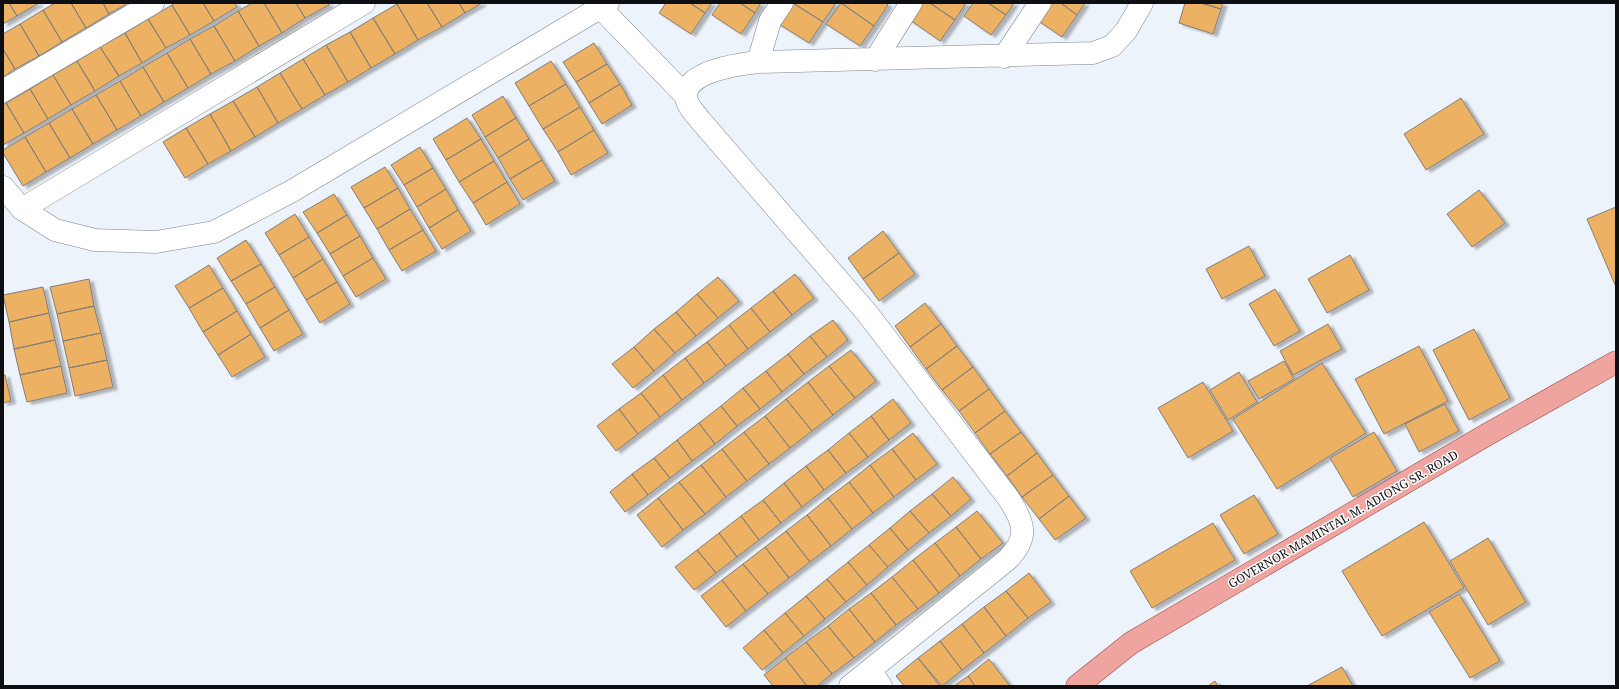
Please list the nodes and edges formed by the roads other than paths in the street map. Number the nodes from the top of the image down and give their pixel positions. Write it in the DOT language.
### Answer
graph roads {
  1 [pos="152,3"];
  2 [pos="364,3"];
  3 [pos="782,3"];
  4 [pos="911,3"];
  5 [pos="1040,3"];
  6 [pos="1142,3"];
  7 [pos="602,5"];
  8 [pos="1004,57"];
  9 [pos="874,60"];
  10 [pos="758,62"];
  11 [pos="3,91"];
  12 [pos="686,96"];
  13 [pos="3,187"];
  14 [pos="22,209"];
  15 [pos="1616,362"];
  16 [pos="876,678"];
  17 [pos="850,686"];
  18 [pos="1077,686"];
  1 -- 11 [label="street"];
  2 -- 14 [label="street"];
  3 -- 10 [label="street"];
  4 -- 9 [label="street"];
  5 -- 8 [label="street"];
  6 -- 8 [label="street"];
  7 -- 12 [label="street"];
  7 -- 14 [label="street"];
  8 -- 9 [label="street"];
  9 -- 10 [label="street"];
  10 -- 12 [label="street"];
  12 -- 16 [label="street"];
  13 -- 14 [label="street"];
  15 -- 18 [label="main road, GOVERNOR MAMINTAL M. ADIONG SR. ROAD"];
  16 -- 17 [label="street"];
}
